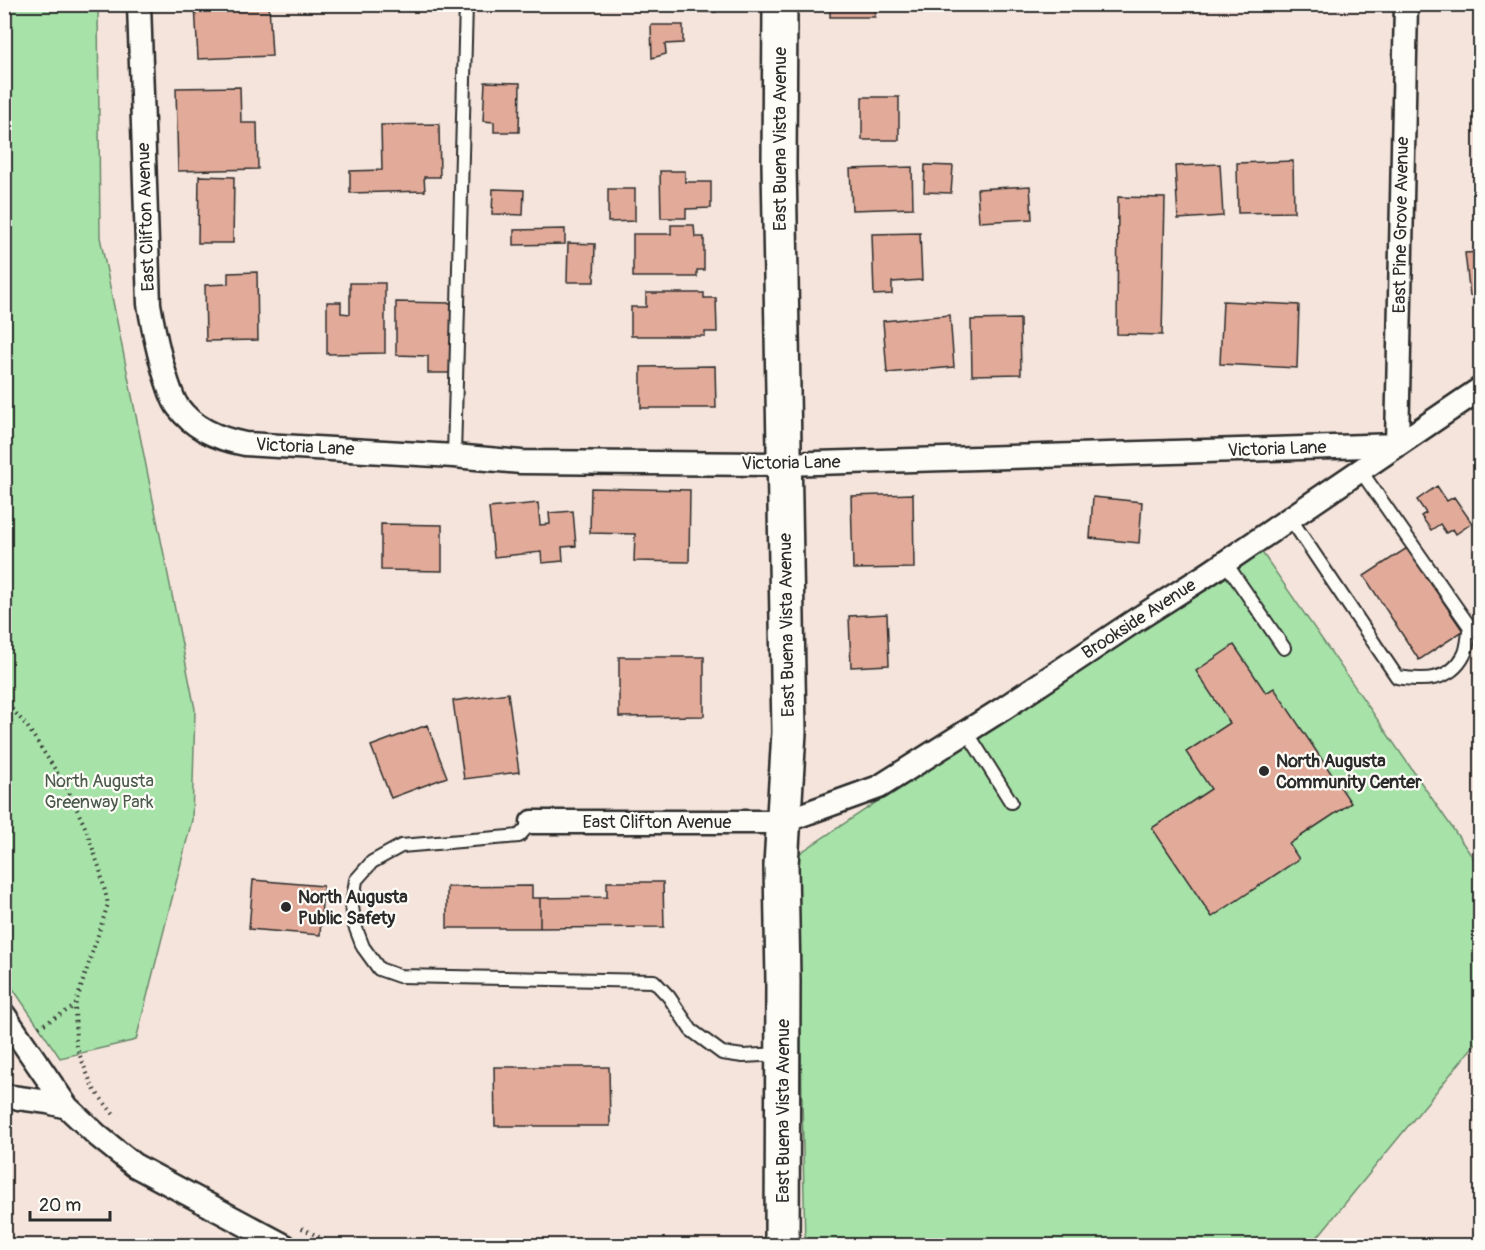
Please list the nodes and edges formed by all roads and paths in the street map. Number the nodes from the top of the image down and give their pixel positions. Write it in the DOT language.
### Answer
graph roads {
  1 [pos="139,4"];
  2 [pos="465,4"];
  3 [pos="780,4"];
  4 [pos="1406,4"];
  5 [pos="1480,389"];
  6 [pos="190,420"];
  7 [pos="1397,445"];
  8 [pos="454,456"];
  9 [pos="784,464"];
  10 [pos="1360,470"];
  11 [pos="1290,518"];
  12 [pos="1225,562"];
  13 [pos="1284,648"];
  14 [pos="4,700"];
  15 [pos="967,732"];
  16 [pos="1011,802"];
  17 [pos="532,822"];
  18 [pos="782,822"];
  19 [pos="75,1006"];
  20 [pos="4,1015"];
  21 [pos="19,1037"];
  22 [pos="783,1054"];
  23 [pos="4,1096"];
  24 [pos="67,1107"];
  25 [pos="118,1119"];
  26 [pos="294,1224"];
  27 [pos="285,1245"];
  28 [pos="336,1245"];
  29 [pos="782,1245"];
  1 -- 6 [label="street, East Clifton Avenue"];
  2 -- 8 [label="lane"];
  3 -- 9 [label="main road, East Buena Vista Avenue"];
  4 -- 7 [label="street, East Pine Grove Avenue"];
  5 -- 7 [label="street, Brookside Avenue"];
  6 -- 8 [label="street, Victoria Lane"];
  7 -- 9 [label="street, Victoria Lane"];
  7 -- 10 [label="street, Brookside Avenue"];
  8 -- 9 [label="street, Victoria Lane"];
  9 -- 18 [label="main road, East Buena Vista Avenue"];
  10 -- 11 [label="street, Brookside Avenue"];
  10 -- 11 [label="lane"];
  11 -- 12 [label="street, Brookside Avenue"];
  12 -- 13 [label="lane"];
  12 -- 15 [label="street, Brookside Avenue"];
  14 -- 19 [label="path"];
  15 -- 16 [label="lane"];
  15 -- 18 [label="street, Brookside Avenue"];
  17 -- 18 [label="street, East Clifton Avenue"];
  17 -- 22 [label="lane"];
  18 -- 22 [label="main road, East Buena Vista Avenue"];
  19 -- 21 [label="path"];
  19 -- 25 [label="path"];
  20 -- 21 [label="street"];
  21 -- 24 [label="street"];
  22 -- 29 [label="main road, East Buena Vista Avenue"];
  23 -- 24 [label="street"];
  24 -- 27 [label="street"];
  26 -- 28 [label="path"];
}
